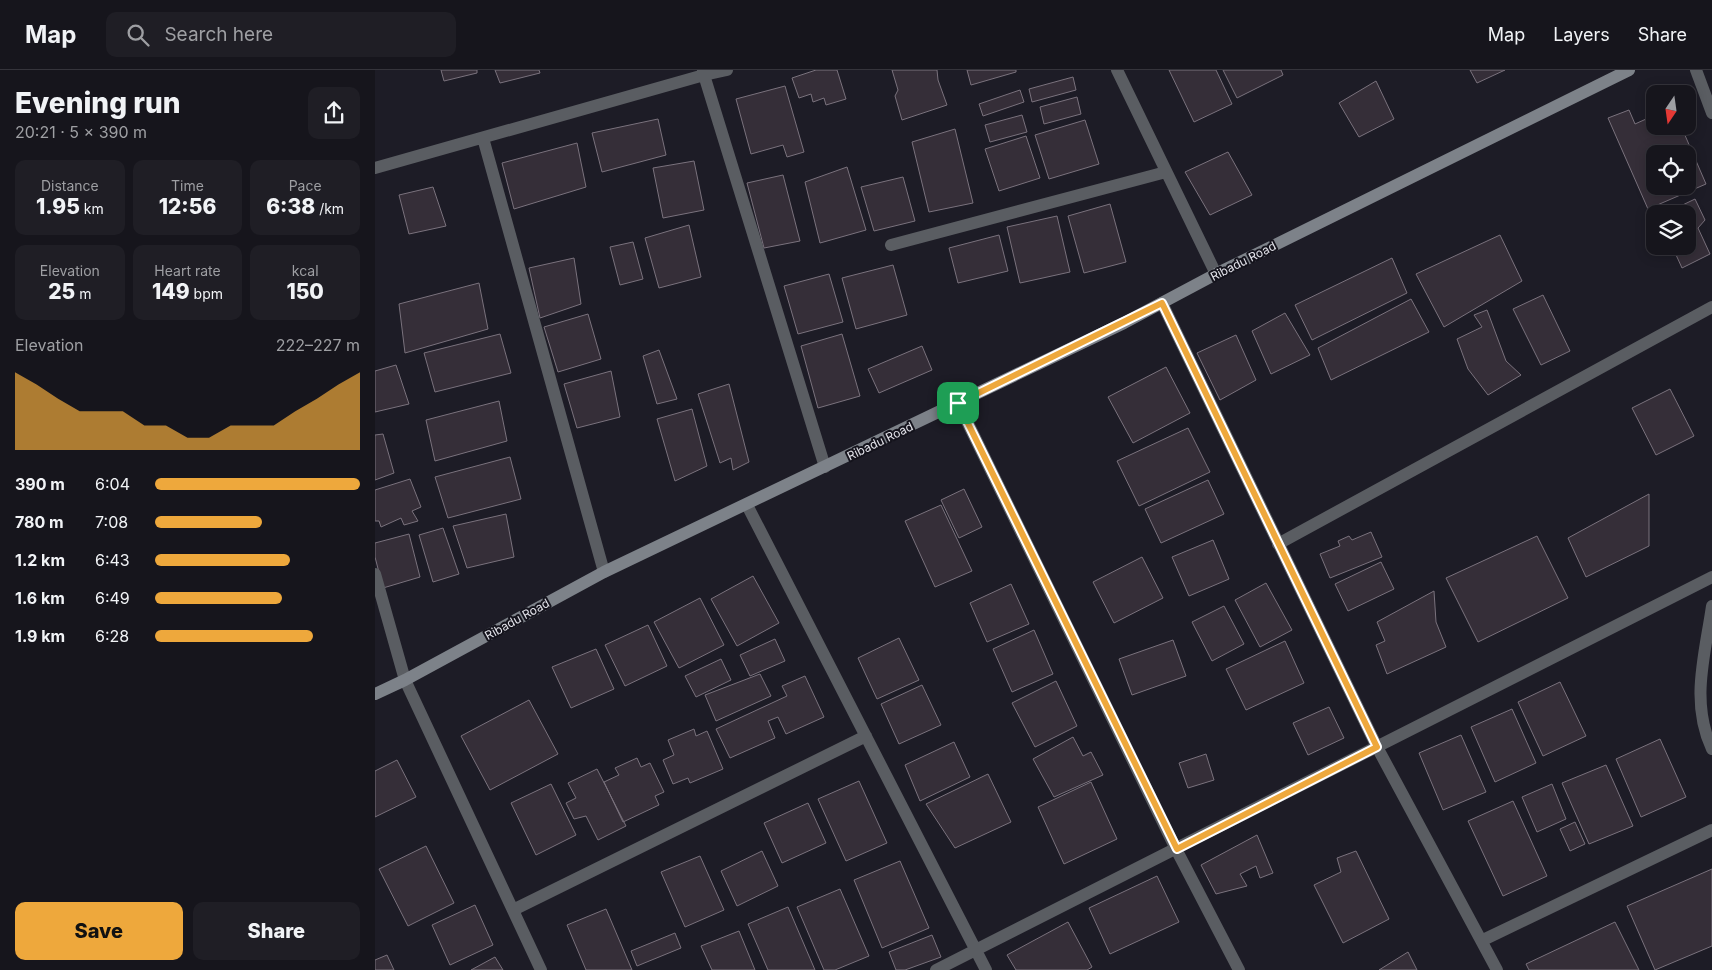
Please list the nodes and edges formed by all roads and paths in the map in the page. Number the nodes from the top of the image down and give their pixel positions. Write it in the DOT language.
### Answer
graph roads {
  1 [pos="727,70"];
  2 [pos="1117,70"];
  3 [pos="1629,70"];
  4 [pos="1696,70"];
  5 [pos="704,73"];
  6 [pos="1712,113"];
  7 [pos="483,138"];
  8 [pos="375,168"];
  9 [pos="1166,172"];
  10 [pos="891,245"];
  11 [pos="1216,274"];
  12 [pos="1162,303"];
  13 [pos="1712,307"];
  14 [pos="958,403"];
  15 [pos="825,467"];
  16 [pos="747,505"];
  17 [pos="1278,544"];
  18 [pos="604,572"];
  19 [pos="375,574"];
  20 [pos="1712,577"];
  21 [pos="1712,606"];
  22 [pos="405,680"];
  23 [pos="375,694"];
  24 [pos="866,736"];
  25 [pos="1377,747"];
  26 [pos="1712,749"];
  27 [pos="1712,830"];
  28 [pos="1177,849"];
  29 [pos="513,910"];
  30 [pos="1483,940"];
  31 [pos="976,950"];
  32 [pos="541,970"];
  33 [pos="936,970"];
  34 [pos="986,970"];
  35 [pos="1239,970"];
  36 [pos="1497,970"];
  1 -- 5 [label="street"];
  2 -- 9 [label="street"];
  3 -- 11 [label="street, Ribadu Road"];
  4 -- 6 [label="street"];
  5 -- 7 [label="street"];
  5 -- 15 [label="street"];
  7 -- 8 [label="street"];
  7 -- 18 [label="street"];
  9 -- 10 [label="street"];
  9 -- 11 [label="street"];
  11 -- 12 [label="street, Ribadu Road"];
  12 -- 14 [label="street, Ribadu Road"];
  12 -- 17 [label="street"];
  13 -- 17 [label="street"];
  14 -- 15 [label="street, Ribadu Road"];
  14 -- 28 [label="street"];
  15 -- 16 [label="street, Ribadu Road"];
  16 -- 18 [label="street, Ribadu Road"];
  16 -- 24 [label="street"];
  17 -- 25 [label="street"];
  18 -- 22 [label="street, Ribadu Road"];
  19 -- 22 [label="street"];
  20 -- 25 [label="street"];
  21 -- 26 [label="street"];
  22 -- 23 [label="street, Ribadu Road"];
  22 -- 29 [label="street"];
  24 -- 29 [label="street"];
  24 -- 31 [label="street"];
  25 -- 28 [label="street"];
  25 -- 30 [label="street"];
  27 -- 30 [label="street"];
  28 -- 31 [label="street"];
  28 -- 35 [label="street"];
  29 -- 32 [label="street"];
  30 -- 36 [label="street"];
  31 -- 33 [label="street"];
  31 -- 34 [label="street"];
}
